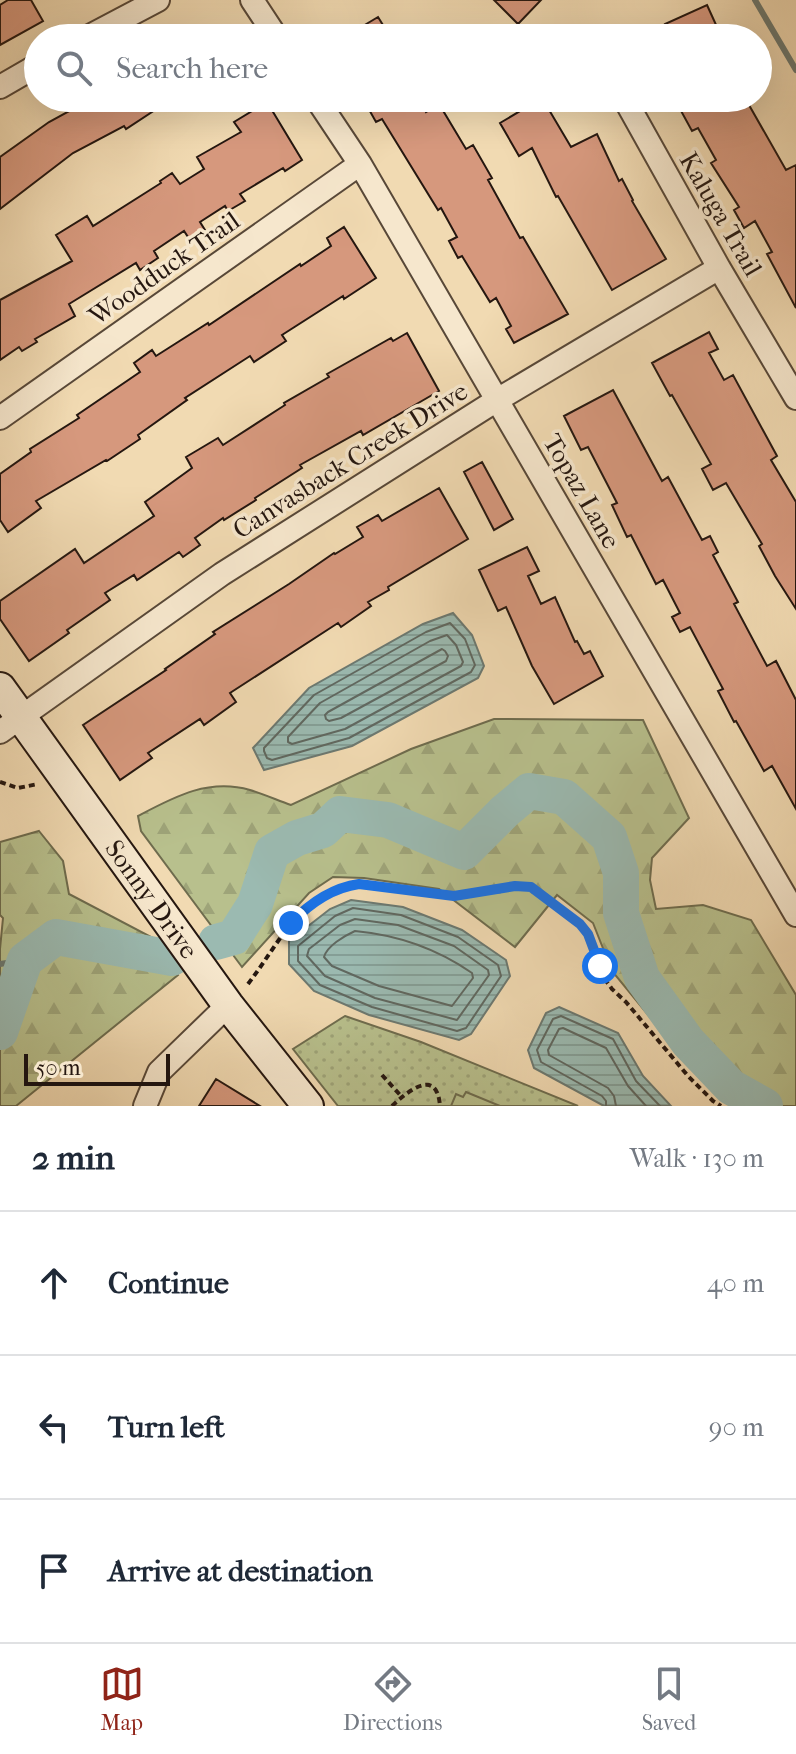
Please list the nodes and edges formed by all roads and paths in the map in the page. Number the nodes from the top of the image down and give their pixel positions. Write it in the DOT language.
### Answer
graph roads {
  1 [pos="158,0"];
  2 [pos="252,0"];
  3 [pos="113,24"];
  4 [pos="268,24"];
  5 [pos="24,73"];
  6 [pos="0,87"];
  7 [pos="325,112"];
  8 [pos="632,112"];
  9 [pos="360,164"];
  10 [pos="719,268"];
  11 [pos="796,398"];
  12 [pos="497,400"];
  13 [pos="0,418"];
  14 [pos="0,688"];
  15 [pos="11,724"];
  16 [pos="0,782"];
  17 [pos="38,784"];
  18 [pos="796,915"];
  19 [pos="238,994"];
  20 [pos="382,1075"];
  21 [pos="402,1097"];
  22 [pos="145,1106"];
  23 [pos="308,1106"];
  24 [pos="392,1106"];
  25 [pos="440,1106"];
  26 [pos="721,1106"];
  1 -- 3 [label="street"];
  2 -- 4 [label="street"];
  5 -- 6 [label="street"];
  7 -- 9 [label="street, Topaz Lane"];
  8 -- 10 [label="street, Kaluga Trail"];
  9 -- 12 [label="street, Topaz Lane"];
  9 -- 13 [label="street, Woodduck Trail"];
  10 -- 11 [label="street, Kaluga Trail"];
  10 -- 12 [label="street, Canvasback Creek Drive"];
  12 -- 15 [label="street, Canvasback Creek Drive"];
  12 -- 18 [label="street, Topaz Lane"];
  14 -- 15 [label="street, Sonny Drive"];
  15 -- 19 [label="street, Sonny Drive"];
  16 -- 17 [label="path"];
  19 -- 22 [label="street"];
  19 -- 23 [label="street, Sonny Drive"];
  19 -- 26 [label="path"];
  20 -- 21 [label="path"];
  21 -- 24 [label="path"];
  21 -- 25 [label="path"];
}
